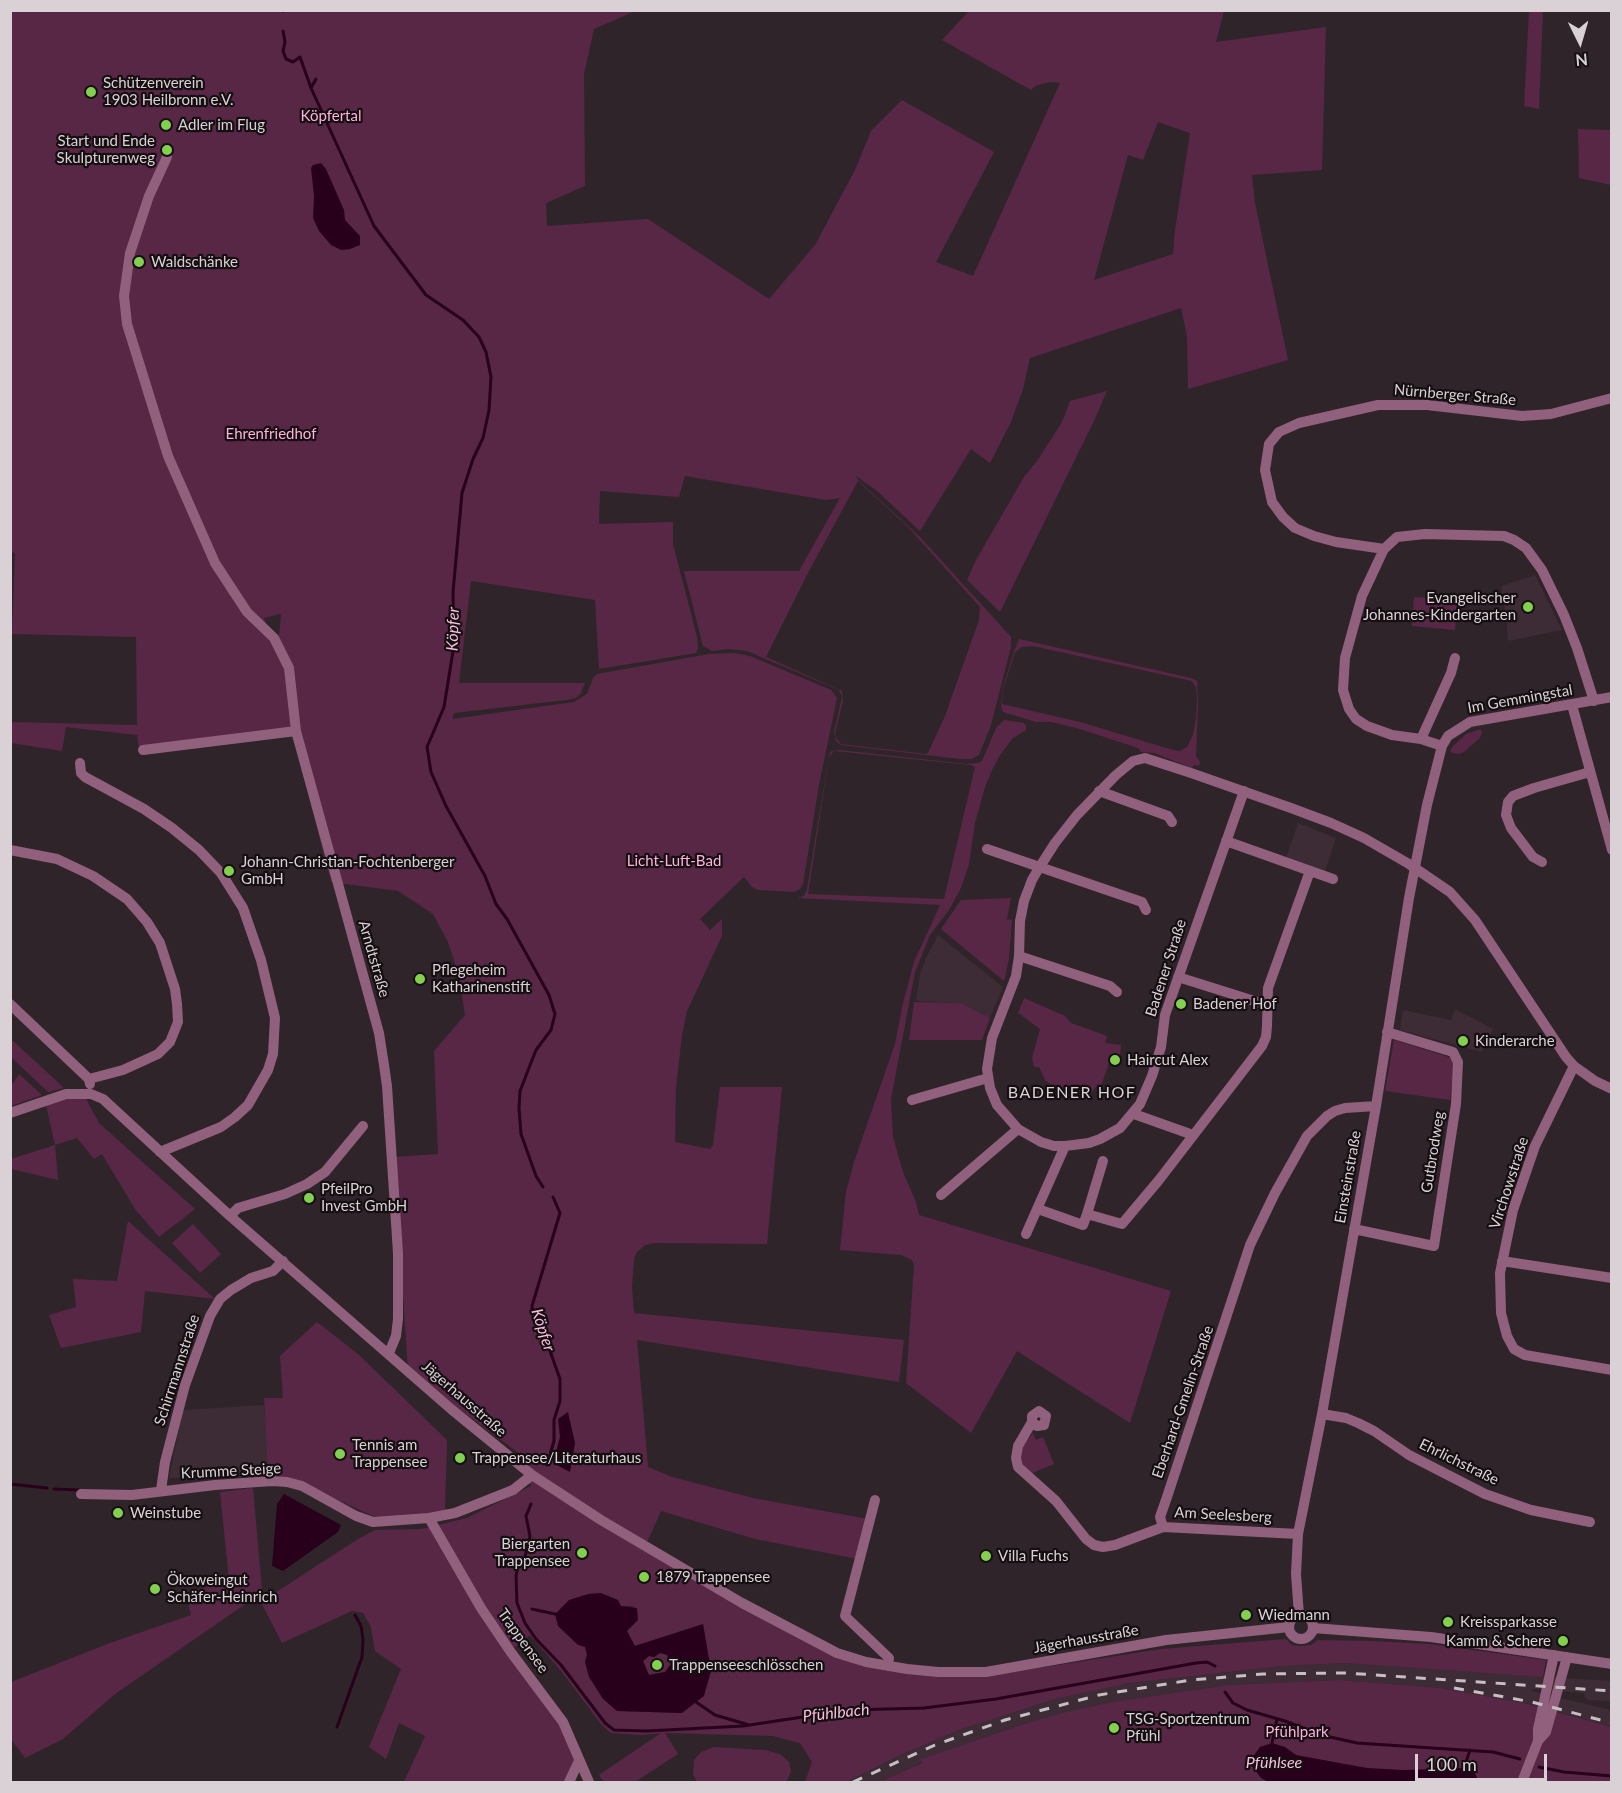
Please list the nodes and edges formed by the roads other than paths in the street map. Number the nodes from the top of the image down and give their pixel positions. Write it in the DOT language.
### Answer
graph roads {
  1 [pos="167,157"];
  2 [pos="1611,398"];
  3 [pos="1384,549"];
  4 [pos="1455,658"];
  5 [pos="1611,697"];
  6 [pos="1594,701"];
  7 [pos="1572,705"];
  8 [pos="296,731"];
  9 [pos="1421,739"];
  10 [pos="1442,746"];
  11 [pos="142,750"];
  12 [pos="80,763"];
  13 [pos="1590,772"];
  14 [pos="1099,791"];
  15 [pos="1244,791"];
  16 [pos="1172,822"];
  17 [pos="1226,841"];
  18 [pos="987,849"];
  19 [pos="10,850"];
  20 [pos="1611,850"];
  21 [pos="1542,862"];
  22 [pos="1039,868"];
  23 [pos="1415,868"];
  24 [pos="1310,871"];
  25 [pos="1333,879"];
  26 [pos="1146,910"];
  27 [pos="1019,956"];
  28 [pos="1178,977"];
  29 [pos="1117,992"];
  30 [pos="10,1004"];
  31 [pos="1267,1005"];
  32 [pos="1387,1032"];
  33 [pos="1574,1066"];
  34 [pos="89,1078"];
  35 [pos="988,1078"];
  36 [pos="1611,1089"];
  37 [pos="92,1094"];
  38 [pos="912,1100"];
  39 [pos="1376,1106"];
  40 [pos="10,1113"];
  41 [pos="1134,1114"];
  42 [pos="363,1126"];
  43 [pos="1018,1129"];
  44 [pos="1193,1135"];
  45 [pos="1065,1146"];
  46 [pos="160,1152"];
  47 [pos="1103,1161"];
  48 [pos="941,1195"];
  49 [pos="1038,1209"];
  50 [pos="1087,1214"];
  51 [pos="230,1216"];
  52 [pos="1354,1229"];
  53 [pos="1026,1234"];
  54 [pos="283,1261"];
  55 [pos="1502,1261"];
  56 [pos="1611,1278"];
  57 [pos="389,1353"];
  58 [pos="1611,1370"];
  59 [pos="1322,1414"];
  60 [pos="1032,1422"];
  61 [pos="532,1475"];
  62 [pos="161,1490"];
  63 [pos="81,1494"];
  64 [pos="875,1500"];
  65 [pos="429,1518"];
  66 [pos="1590,1522"];
  67 [pos="1163,1527"];
  68 [pos="1298,1534"];
  69 [pos="1299,1615"];
  70 [pos="1289,1627"];
  71 [pos="1313,1628"];
  72 [pos="1554,1655"];
  73 [pos="1567,1657"];
  74 [pos="1611,1664"];
  75 [pos="888,1666"];
  76 [pos="1538,1741"];
  77 [pos="579,1761"];
  78 [pos="569,1782"];
  79 [pos="589,1782"];
  80 [pos="1522,1782"];
  1 -- 8 [label="street, Arndtstraße"];
  2 -- 3 [label="street, Nürnberger Straße"];
  3 -- 6 [label="street"];
  3 -- 9 [label="street"];
  4 -- 9 [label="street"];
  5 -- 6 [label="street, Im Gemmingstal"];
  6 -- 7 [label="street, Im Gemmingstal"];
  7 -- 10 [label="street, Im Gemmingstal"];
  7 -- 13 [label="street"];
  8 -- 11 [label="street"];
  8 -- 57 [label="street, Arndtstraße"];
  9 -- 10 [label="street"];
  10 -- 23 [label="street, Einsteinstraße"];
  12 -- 46 [label="street"];
  13 -- 20 [label="street"];
  13 -- 21 [label="street"];
  14 -- 15 [label="street, Badener Straße"];
  14 -- 16 [label="street"];
  14 -- 22 [label="street, Badener Straße"];
  15 -- 17 [label="street, Badener Straße"];
  15 -- 23 [label="street, Badener Straße"];
  17 -- 24 [label="street"];
  17 -- 28 [label="street, Badener Straße"];
  18 -- 22 [label="street"];
  19 -- 34 [label="street"];
  22 -- 26 [label="street"];
  22 -- 27 [label="street, Badener Straße"];
  23 -- 32 [label="street, Einsteinstraße"];
  23 -- 33 [label="street, Badener Straße"];
  24 -- 25 [label="street"];
  24 -- 31 [label="street"];
  27 -- 29 [label="street"];
  27 -- 35 [label="street, Badener Straße"];
  28 -- 31 [label="street"];
  28 -- 41 [label="street, Badener Straße"];
  30 -- 34 [label="street"];
  31 -- 44 [label="street"];
  32 -- 39 [label="street, Einsteinstraße"];
  32 -- 52 [label="street, Gutbrodweg"];
  33 -- 36 [label="street, Badener Straße"];
  33 -- 55 [label="street, Virchowstraße"];
  34 -- 37 [label="street"];
  35 -- 38 [label="street"];
  35 -- 43 [label="street, Badener Straße"];
  37 -- 40 [label="street"];
  37 -- 46 [label="street, Jägerhausstraße"];
  39 -- 52 [label="street, Einsteinstraße"];
  39 -- 67 [label="street, Eberhard-Gmelin-Straße"];
  41 -- 44 [label="street"];
  41 -- 45 [label="street, Badener Straße"];
  42 -- 51 [label="street"];
  43 -- 45 [label="street, Badener Straße"];
  43 -- 48 [label="street"];
  44 -- 50 [label="street"];
  45 -- 49 [label="street"];
  46 -- 51 [label="street, Jägerhausstraße"];
  47 -- 50 [label="street"];
  49 -- 50 [label="street"];
  49 -- 53 [label="street"];
  51 -- 54 [label="street, Jägerhausstraße"];
  52 -- 59 [label="street, Einsteinstraße"];
  54 -- 57 [label="street, Jägerhausstraße"];
  54 -- 62 [label="street, Schirrmannstraße"];
  55 -- 56 [label="street"];
  55 -- 58 [label="street, Virchowstraße"];
  57 -- 61 [label="street, Jägerhausstraße"];
  59 -- 66 [label="street, Ehrlichstraße"];
  59 -- 68 [label="street, Einsteinstraße"];
  60 -- 67 [label="street, Am Seelesberg"];
  61 -- 65 [label="street"];
  61 -- 75 [label="street, Jägerhausstraße"];
  62 -- 63 [label="street, Krumme Steige"];
  62 -- 65 [label="street, Krumme Steige"];
  64 -- 75 [label="street"];
  65 -- 77 [label="street, Trappensee"];
  67 -- 68 [label="street, Am Seelesberg"];
  68 -- 69 [label="street, Einsteinstraße"];
  69 -- 70 [label="street"];
  69 -- 71 [label="street"];
  70 -- 71 [label="street"];
  70 -- 75 [label="street, Jägerhausstraße"];
  71 -- 72 [label="street"];
  72 -- 73 [label="street"];
  72 -- 76 [label="street"];
  73 -- 74 [label="street"];
  73 -- 76 [label="street"];
  76 -- 80 [label="street"];
  77 -- 78 [label="street"];
  77 -- 79 [label="street, Trappensee"];
}
